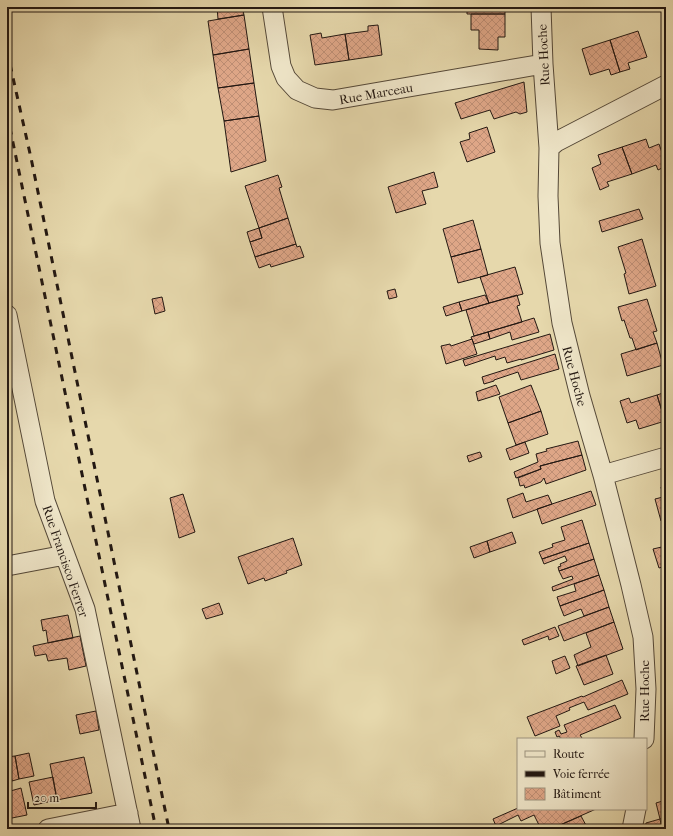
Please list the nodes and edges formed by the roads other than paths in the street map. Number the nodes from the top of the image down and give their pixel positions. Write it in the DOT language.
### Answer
graph roads {
  1 [pos="272,7"];
  2 [pos="541,7"];
  3 [pos="543,64"];
  4 [pos="666,85"];
  5 [pos="549,148"];
  6 [pos="7,316"];
  7 [pos="666,457"];
  8 [pos="603,475"];
  9 [pos="65,555"];
  10 [pos="7,566"];
  11 [pos="644,738"];
  12 [pos="636,810"];
  13 [pos="130,821"];
  14 [pos="48,829"];
  15 [pos="632,829"];
  1 -- 3 [label="street, Rue Marceau"];
  2 -- 3 [label="street, Rue Hoche"];
  3 -- 5 [label="street, Rue Hoche"];
  4 -- 5 [label="street"];
  5 -- 8 [label="street, Rue Hoche"];
  6 -- 9 [label="street, Rue Francisco Ferrer"];
  7 -- 8 [label="street"];
  8 -- 11 [label="street, Rue Hoche"];
  9 -- 10 [label="street"];
  9 -- 13 [label="street, Rue Francisco Ferrer"];
  12 -- 15 [label="street"];
  13 -- 14 [label="street"];
}
